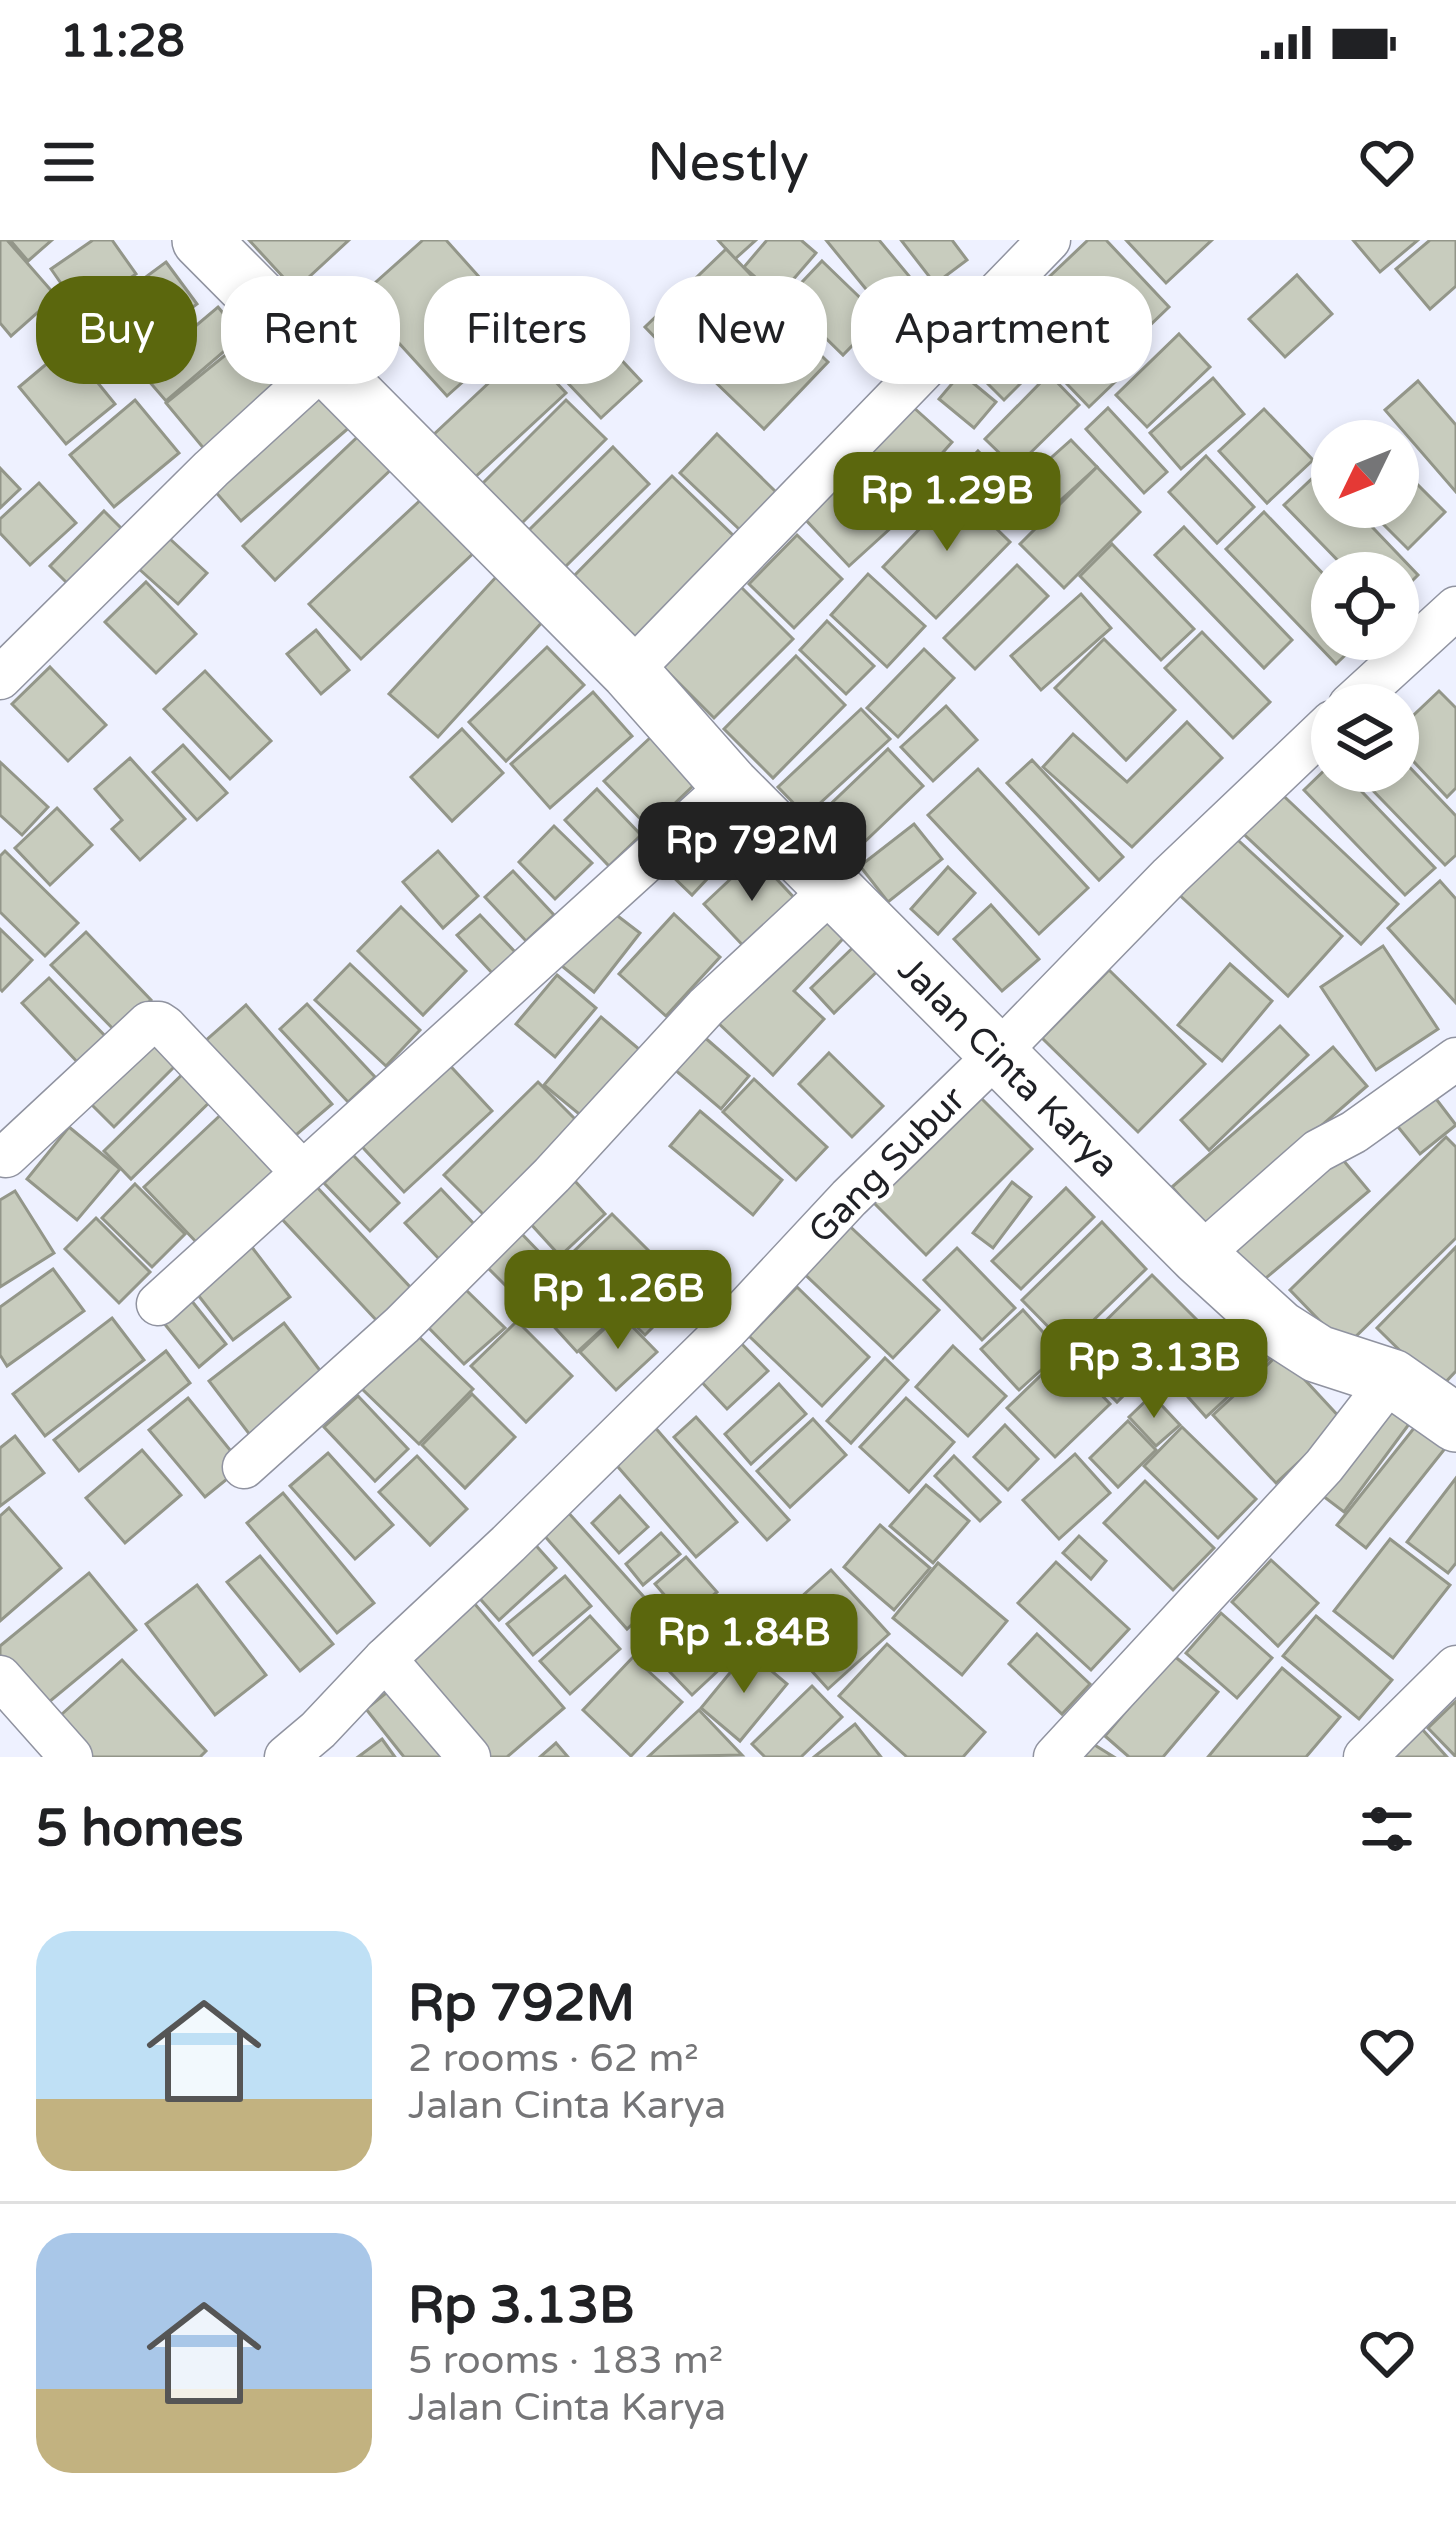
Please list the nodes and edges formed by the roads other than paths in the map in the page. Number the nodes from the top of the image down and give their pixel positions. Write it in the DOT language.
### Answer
graph roads {
  1 [pos="201,240"];
  2 [pos="1049,240"];
  3 [pos="237,276"];
  4 [pos="304,384"];
  5 [pos="344,384"];
  6 [pos="1456,608"];
  7 [pos="630,672"];
  8 [pos="0,678"];
  9 [pos="1373,684"];
  10 [pos="1311,742"];
  11 [pos="730,785"];
  12 [pos="834,888"];
  13 [pos="996,1055"];
  14 [pos="1456,1059"];
  15 [pos="6,1156"];
  16 [pos="301,1171"];
  17 [pos="1199,1256"];
  18 [pos="158,1304"];
  19 [pos="1392,1378"];
  20 [pos="1456,1424"];
  21 [pos="244,1467"];
  22 [pos="385,1659"];
  23 [pos="1456,1667"];
  24 [pos="0,1677"];
  25 [pos="314,1748"];
  26 [pos="70,1757"];
  27 [pos="469,1757"];
  28 [pos="1055,1757"];
  29 [pos="1365,1757"];
  1 -- 3 [label="street, Jalan Cinta Karya"];
  2 -- 7 [label="street"];
  4 -- 8 [label="street"];
  5 -- 7 [label="street, Jalan Cinta Karya"];
  6 -- 9 [label="street"];
  7 -- 11 [label="street, Jalan Cinta Karya"];
  10 -- 13 [label="street, Gang Subur"];
  11 -- 12 [label="street, Jalan Cinta Karya"];
  11 -- 16 [label="street"];
  12 -- 13 [label="street, Jalan Cinta Karya"];
  12 -- 21 [label="street"];
  13 -- 17 [label="street, Jalan Cinta Karya"];
  13 -- 22 [label="street, Gang Subur"];
  14 -- 17 [label="street"];
  15 -- 16 [label="street"];
  16 -- 18 [label="street"];
  17 -- 19 [label="street, Jalan Cinta Karya"];
  19 -- 20 [label="street, Jalan Cinta Karya"];
  19 -- 28 [label="street"];
  22 -- 25 [label="street, Gang Subur"];
  22 -- 27 [label="street"];
  23 -- 29 [label="street"];
  24 -- 26 [label="street"];
}
